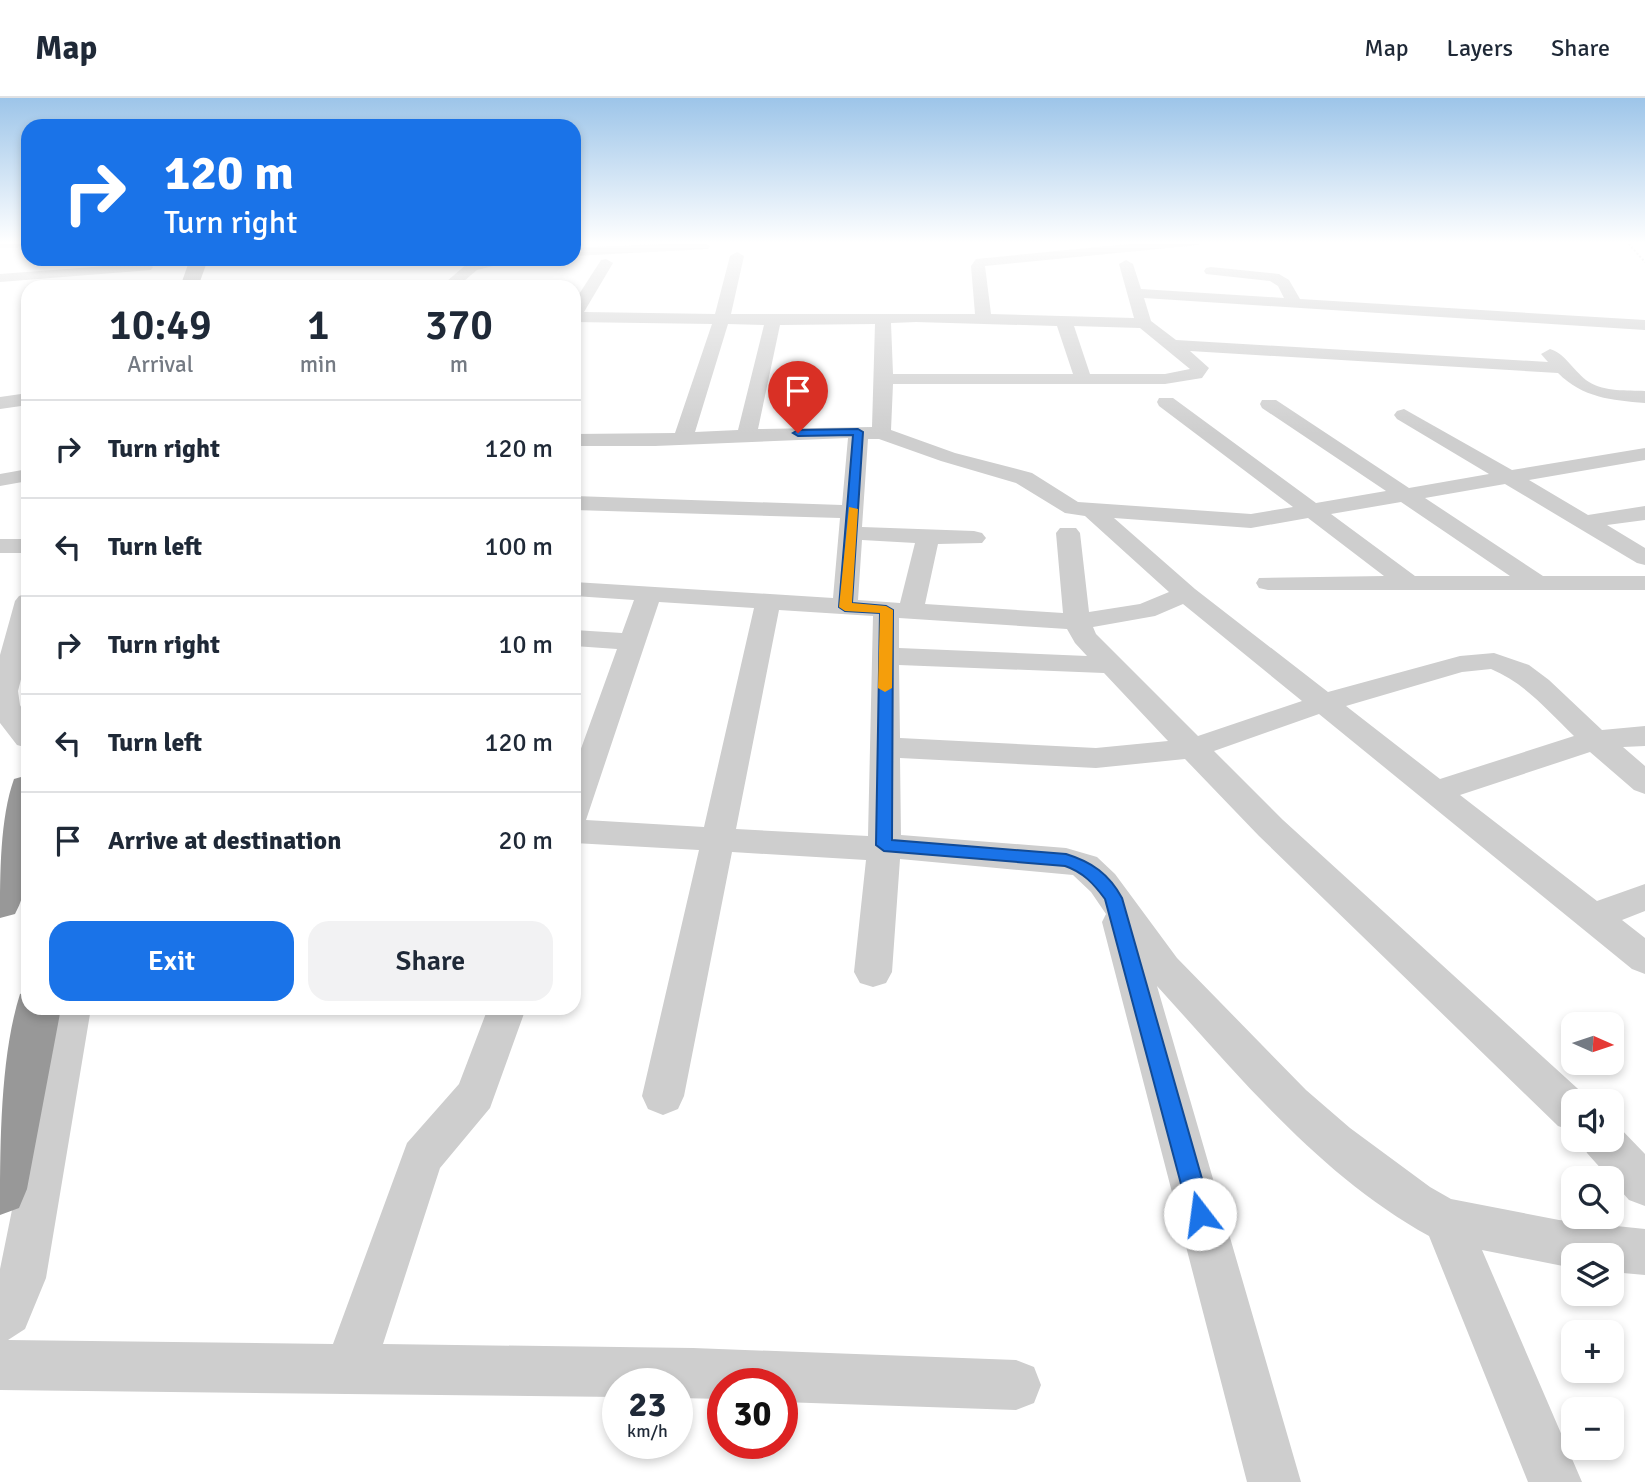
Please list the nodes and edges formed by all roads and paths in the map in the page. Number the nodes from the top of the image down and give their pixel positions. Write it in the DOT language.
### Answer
graph roads {
  1 [pos="1327,305"];
  2 [pos="725,306"];
  3 [pos="982,306"];
  4 [pos="1138,306"];
  5 [pos="1336,306"];
  6 [pos="581,316"];
  7 [pos="722,319"];
  8 [pos="883,319"];
  9 [pos="984,319"];
  10 [pos="774,320"];
  11 [pos="1064,321"];
  12 [pos="1144,323"];
  13 [pos="1645,325"];
  14 [pos="1172,345"];
  15 [pos="1547,350"];
  16 [pos="1353,355"];
  17 [pos="1563,368"];
  18 [pos="1364,376"];
  19 [pos="1083,378"];
  20 [pos="884,379"];
  21 [pos="1645,397"];
  22 [pos="21,400"];
  23 [pos="0,402"];
  24 [pos="1166,402"];
  25 [pos="1269,404"];
  26 [pos="1404,415"];
  27 [pos="869,433"];
  28 [pos="747,436"];
  29 [pos="683,439"];
  30 [pos="581,440"];
  31 [pos="1645,454"];
  32 [pos="21,476"];
  33 [pos="1508,477"];
  34 [pos="0,480"];
  35 [pos="1407,495"];
  36 [pos="581,503"];
  37 [pos="1091,509"];
  38 [pos="1315,510"];
  39 [pos="1645,513"];
  40 [pos="852,522"];
  41 [pos="1584,522"];
  42 [pos="1068,533"];
  43 [pos="928,536"];
  44 [pos="974,538"];
  45 [pos="0,546"];
  46 [pos="21,546"];
  47 [pos="1645,558"];
  48 [pos="1268,583"];
  49 [pos="1409,583"];
  50 [pos="1538,583"];
  51 [pos="1645,583"];
  52 [pos="581,589"];
  53 [pos="649,594"];
  54 [pos="1186,594"];
  55 [pos="768,602"];
  56 [pos="845,607"];
  57 [pos="899,610"];
  58 [pos="17,613"];
  59 [pos="1077,622"];
  60 [pos="581,638"];
  61 [pos="633,642"];
  62 [pos="884,656"];
  63 [pos="1112,665"];
  64 [pos="1323,703"];
  65 [pos="21,730"];
  66 [pos="1645,736"];
  67 [pos="1595,740"];
  68 [pos="886,747"];
  69 [pos="1193,748"];
  70 [pos="1645,783"];
  71 [pos="1434,792"];
  72 [pos="581,793"];
  73 [pos="21,816"];
  74 [pos="581,831"];
  75 [pos="718,838"];
  76 [pos="884,847"];
  77 [pos="1645,897"];
  78 [pos="1113,898"];
  79 [pos="0,902"];
  80 [pos="1592,917"];
  81 [pos="1645,959"];
  82 [pos="873,972"];
  83 [pos="36,1015"];
  84 [pos="71,1015"];
  85 [pos="504,1015"];
  86 [pos="663,1096"];
  87 [pos="1561,1101"];
  88 [pos="1614,1152"];
  89 [pos="1645,1185"];
  90 [pos="0,1189"];
  91 [pos="1446,1220"];
  92 [pos="1645,1252"];
  93 [pos="0,1319"];
  94 [pos="0,1365"];
  95 [pos="350,1367"];
  96 [pos="1016,1385"];
  97 [pos="1274,1482"];
  98 [pos="1555,1482"];
  1 -- 16 [label="street"];
  2 -- 7 [label="street"];
  3 -- 9 [label="street"];
  4 -- 12 [label="street"];
  5 -- 13 [label="street"];
  6 -- 7 [label="street"];
  7 -- 10 [label="street"];
  7 -- 29 [label="street"];
  8 -- 9 [label="street"];
  8 -- 10 [label="street"];
  8 -- 20 [label="street"];
  9 -- 11 [label="street"];
  10 -- 28 [label="street"];
  11 -- 12 [label="street"];
  11 -- 19 [label="street"];
  12 -- 14 [label="street"];
  14 -- 16 [label="street"];
  14 -- 19 [label="street"];
  15 -- 17 [label="street"];
  16 -- 17 [label="street"];
  16 -- 18 [label="street"];
  17 -- 21 [label="street"];
  19 -- 20 [label="street"];
  20 -- 27 [label="street"];
  22 -- 23 [label="street"];
  24 -- 38 [label="street"];
  25 -- 35 [label="street"];
  26 -- 33 [label="street"];
  27 -- 28 [label="street"];
  27 -- 37 [label="street"];
  27 -- 40 [label="street"];
  28 -- 29 [label="street"];
  29 -- 30 [label="street"];
  31 -- 33 [label="street"];
  32 -- 34 [label="street"];
  33 -- 35 [label="street"];
  33 -- 41 [label="street"];
  35 -- 38 [label="street"];
  35 -- 50 [label="street"];
  36 -- 40 [label="street"];
  37 -- 38 [label="street"];
  37 -- 54 [label="street"];
  38 -- 49 [label="street"];
  39 -- 41 [label="street"];
  40 -- 43 [label="street"];
  40 -- 56 [label="street"];
  41 -- 47 [label="street"];
  42 -- 59 [label="street"];
  43 -- 44 [label="street"];
  43 -- 57 [label="street"];
  45 -- 46 [label="street"];
  48 -- 49 [label="street"];
  49 -- 50 [label="street"];
  50 -- 51 [label="street"];
  52 -- 53 [label="street"];
  53 -- 55 [label="street"];
  53 -- 61 [label="street"];
  54 -- 59 [label="street"];
  54 -- 64 [label="street"];
  55 -- 56 [label="street"];
  55 -- 75 [label="street"];
  56 -- 57 [label="street"];
  57 -- 59 [label="street"];
  57 -- 62 [label="street"];
  58 -- 65 [label="street"];
  59 -- 63 [label="street"];
  60 -- 61 [label="street"];
  61 -- 72 [label="street"];
  62 -- 63 [label="street"];
  62 -- 68 [label="street"];
  63 -- 69 [label="street"];
  64 -- 67 [label="street"];
  64 -- 69 [label="street"];
  64 -- 71 [label="street"];
  66 -- 67 [label="street"];
  67 -- 70 [label="street"];
  67 -- 71 [label="street"];
  68 -- 69 [label="street"];
  68 -- 76 [label="street"];
  69 -- 87 [label="street"];
  71 -- 80 [label="street"];
  73 -- 79 [label="highway"];
  74 -- 75 [label="street"];
  75 -- 76 [label="street"];
  75 -- 86 [label="street"];
  76 -- 78 [label="street"];
  76 -- 82 [label="street"];
  77 -- 80 [label="street"];
  78 -- 91 [label="street"];
  78 -- 97 [label="street"];
  80 -- 81 [label="street"];
  83 -- 90 [label="highway"];
  84 -- 93 [label="street"];
  85 -- 95 [label="street"];
  88 -- 89 [label="street"];
  91 -- 92 [label="street"];
  91 -- 98 [label="street"];
  94 -- 95 [label="street"];
  95 -- 96 [label="street"];
}
